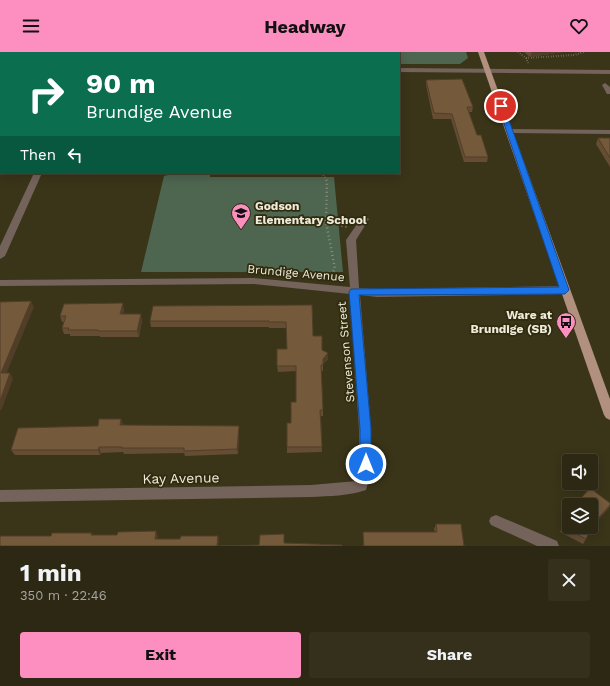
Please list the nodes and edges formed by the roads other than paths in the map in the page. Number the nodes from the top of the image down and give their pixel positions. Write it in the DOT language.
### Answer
graph roads {
  1 [pos="481,52"];
  2 [pos="400,70"];
  3 [pos="488,70"];
  4 [pos="610,72"];
  5 [pos="606,85"];
  6 [pos="610,92"];
  7 [pos="510,131"];
  8 [pos="610,132"];
  9 [pos="38,174"];
  10 [pos="365,219"];
  11 [pos="0,256"];
  12 [pos="0,283"];
  13 [pos="565,290"];
  14 [pos="354,292"];
  15 [pos="610,415"];
  16 [pos="362,486"];
  17 [pos="0,496"];
  18 [pos="496,521"];
  19 [pos="552,546"];
  1 -- 3 [label="main road"];
  2 -- 3 [label="street"];
  3 -- 4 [label="street"];
  3 -- 7 [label="main road"];
  5 -- 6 [label="street"];
  7 -- 8 [label="street"];
  7 -- 13 [label="main road"];
  9 -- 11 [label="street"];
  10 -- 14 [label="street, Stevenson Street"];
  12 -- 14 [label="street, Brundige Avenue"];
  13 -- 14 [label="street, Brundige Avenue"];
  13 -- 15 [label="main road"];
  14 -- 16 [label="street, Stevenson Street"];
  16 -- 17 [label="street, Kay Avenue"];
  18 -- 19 [label="street"];
}
